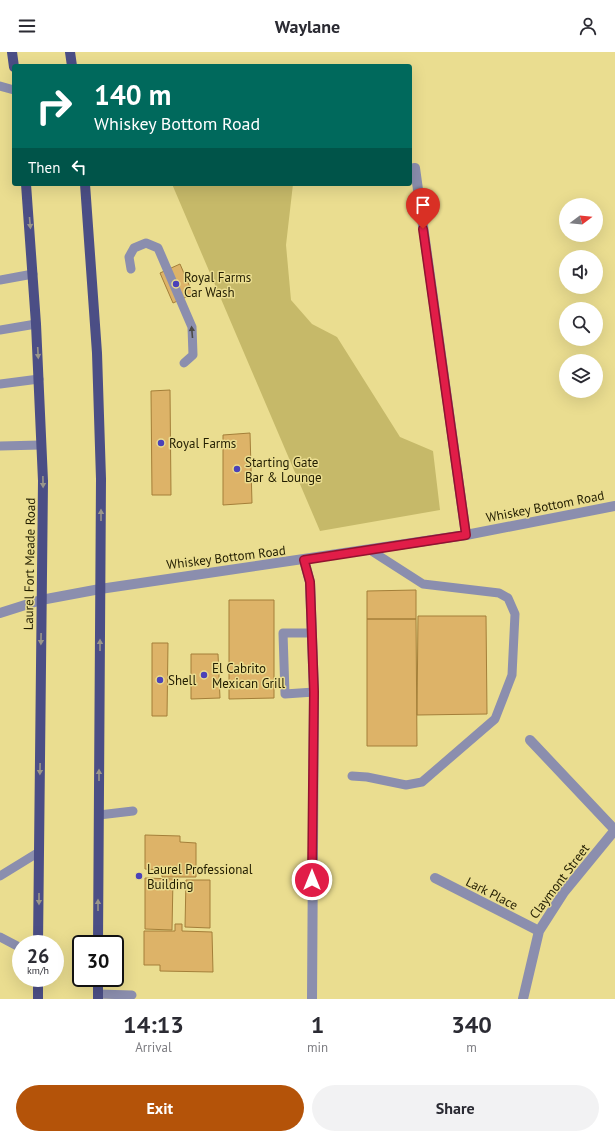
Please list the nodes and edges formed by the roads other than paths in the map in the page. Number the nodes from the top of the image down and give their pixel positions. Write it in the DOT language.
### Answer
graph roads {
  1 [pos="12,52"];
  2 [pos="70,52"];
  3 [pos="14,64"];
  4 [pos="72,64"];
  5 [pos="0,86"];
  6 [pos="12,89"];
  7 [pos="412,169"];
  8 [pos="26,186"];
  9 [pos="85,186"];
  10 [pos="131,269"];
  11 [pos="33,274"];
  12 [pos="0,280"];
  13 [pos="36,324"];
  14 [pos="0,330"];
  15 [pos="184,363"];
  16 [pos="39,379"];
  17 [pos="0,384"];
  18 [pos="41,445"];
  19 [pos="0,446"];
  20 [pos="615,506"];
  21 [pos="466,535"];
  22 [pos="370,550"];
  23 [pos="304,560"];
  24 [pos="100,589"];
  25 [pos="41,600"];
  26 [pos="0,613"];
  27 [pos="312,634"];
  28 [pos="314,692"];
  29 [pos="530,740"];
  30 [pos="352,776"];
  31 [pos="133,812"];
  32 [pos="99,815"];
  33 [pos="615,830"];
  34 [pos="39,852"];
  35 [pos="0,876"];
  36 [pos="435,878"];
  37 [pos="539,930"];
  38 [pos="38,935"];
  39 [pos="98,935"];
  40 [pos="0,937"];
  41 [pos="12,943"];
  42 [pos="38,987"];
  43 [pos="132,995"];
  44 [pos="98,997"];
  45 [pos="38,999"];
  46 [pos="312,999"];
  47 [pos="523,999"];
  1 -- 3 [label="main road"];
  2 -- 4 [label="main road"];
  5 -- 6 [label="lane"];
  7 -- 21 [label="street"];
  8 -- 11 [label="main road, Laurel Fort Meade Road, one-way"];
  24 -- 9 [label="main road, one-way"];
  15 -- 10 [label="lane, one-way"];
  11 -- 12 [label="lane"];
  11 -- 13 [label="main road, Laurel Fort Meade Road"];
  13 -- 14 [label="lane"];
  13 -- 16 [label="main road, Laurel Fort Meade Road, one-way"];
  16 -- 17 [label="lane"];
  16 -- 18 [label="main road, Laurel Fort Meade Road"];
  18 -- 19 [label="lane"];
  18 -- 25 [label="main road, Laurel Fort Meade Road, one-way"];
  20 -- 21 [label="street, Whiskey Bottom Road"];
  21 -- 22 [label="street, Whiskey Bottom Road"];
  22 -- 23 [label="street, Whiskey Bottom Road"];
  22 -- 30 [label="lane"];
  23 -- 24 [label="street, Whiskey Bottom Road"];
  23 -- 27 [label="street"];
  24 -- 25 [label="street, Whiskey Bottom Road"];
  32 -- 24 [label="main road, one-way"];
  25 -- 26 [label="street, Whiskey Bottom Road"];
  25 -- 34 [label="main road, Laurel Fort Meade Road, one-way"];
  27 -- 28 [label="street"];
  27 -- 28 [label="lane"];
  28 -- 46 [label="street"];
  29 -- 33 [label="street"];
  31 -- 32 [label="lane"];
  39 -- 32 [label="main road, one-way"];
  33 -- 37 [label="street, Claymont Street"];
  34 -- 35 [label="lane"];
  34 -- 38 [label="main road, Laurel Fort Meade Road, one-way"];
  36 -- 37 [label="street, Lark Place"];
  37 -- 47 [label="street, Claymont Street"];
  40 -- 41 [label="lane"];
  42 -- 45 [label="main road"];
  43 -- 44 [label="lane"];
}
